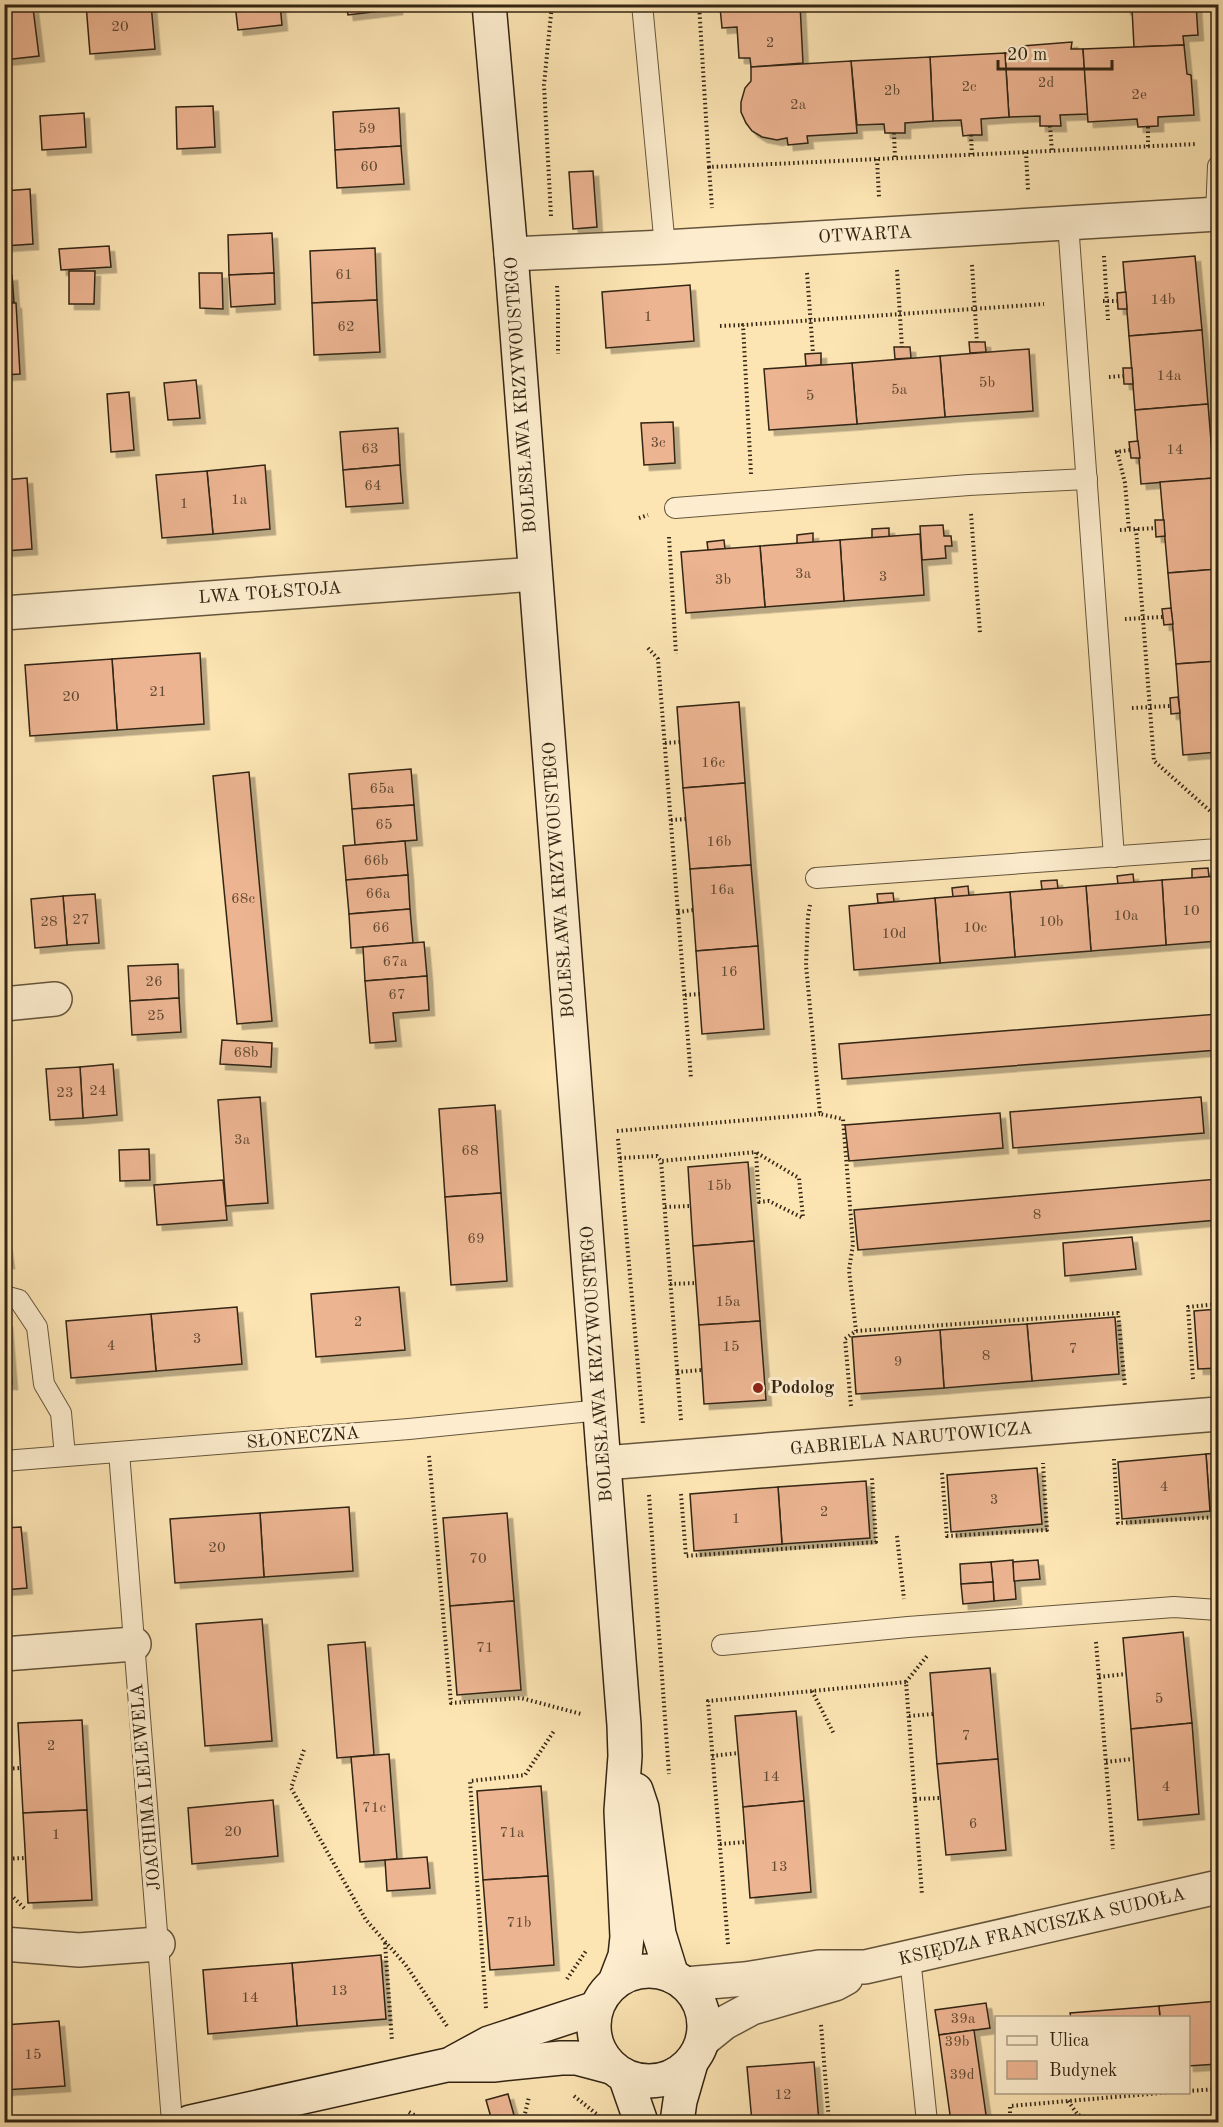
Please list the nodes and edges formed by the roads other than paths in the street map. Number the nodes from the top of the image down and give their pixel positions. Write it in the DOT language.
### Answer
graph roads {
  1 [pos="489,4"];
  2 [pos="642,4"];
  3 [pos="1218,166"];
  4 [pos="1217,214"];
  5 [pos="1068,223"];
  6 [pos="665,247"];
  7 [pos="511,254"];
  8 [pos="1087,478"];
  9 [pos="675,508"];
  10 [pos="535,574"];
  11 [pos="4,613"];
  12 [pos="1218,849"];
  13 [pos="1114,857"];
  14 [pos="816,878"];
  15 [pos="55,999"];
  16 [pos="4,1004"];
  17 [pos="4,1296"];
  18 [pos="601,1410"];
  19 [pos="1218,1414"];
  20 [pos="119,1452"];
  21 [pos="65,1456"];
  22 [pos="4,1461"];
  23 [pos="604,1463"];
  24 [pos="1218,1610"];
  25 [pos="134,1644"];
  26 [pos="722,1645"];
  27 [pos="4,1654"];
  28 [pos="625,1756"];
  29 [pos="1218,1887"];
  30 [pos="4,1944"];
  31 [pos="158,1944"];
  32 [pos="910,1957"];
  33 [pos="865,1967"];
  34 [pos="679,1980"];
  35 [pos="605,1995"];
  36 [pos="697,2051"];
  37 [pos="447,2065"];
  38 [pos="618,2072"];
  39 [pos="230,2118"];
  40 [pos="172,2122"];
  41 [pos="190,2122"];
  42 [pos="641,2122"];
  43 [pos="677,2122"];
  44 [pos="927,2122"];
  1 -- 7 [label="street, BOLESŁAWA KRZYWOUSTEGO"];
  2 -- 6 [label="lane"];
  3 -- 4 [label="lane"];
  4 -- 5 [label="street, OTWARTA"];
  5 -- 6 [label="street, OTWARTA"];
  5 -- 8 [label="lane"];
  6 -- 7 [label="street, OTWARTA"];
  7 -- 10 [label="street, BOLESŁAWA KRZYWOUSTEGO"];
  8 -- 9 [label="lane"];
  8 -- 13 [label="lane"];
  10 -- 11 [label="street, LWA TOŁSTOJA"];
  10 -- 18 [label="street, BOLESŁAWA KRZYWOUSTEGO"];
  12 -- 13 [label="lane"];
  13 -- 14 [label="lane"];
  15 -- 16 [label="street"];
  17 -- 21 [label="lane"];
  18 -- 20 [label="lane, SŁONECZNA"];
  18 -- 23 [label="street, BOLESŁAWA KRZYWOUSTEGO"];
  19 -- 23 [label="street, GABRIELA NARUTOWICZA"];
  20 -- 21 [label="lane, SŁONECZNA"];
  20 -- 25 [label="lane, JOACHIMA LELEWELA"];
  21 -- 22 [label="lane, SŁONECZNA"];
  23 -- 28 [label="street, BOLESŁAWA KRZYWOUSTEGO"];
  24 -- 26 [label="lane"];
  25 -- 27 [label="street"];
  25 -- 31 [label="lane, JOACHIMA LELEWELA"];
  28 -- 34 [label="street, BOLESŁAWA KRZYWOUSTEGO"];
  28 -- 35 [label="street, BOLESŁAWA KRZYWOUSTEGO"];
  29 -- 32 [label="street, KSIĘDZA FRANCISZKA SUDOŁA"];
  30 -- 31 [label="street"];
  31 -- 40 [label="lane, JOACHIMA LELEWELA"];
  32 -- 33 [label="street, KSIĘDZA FRANCISZKA SUDOŁA"];
  32 -- 44 [label="lane"];
  33 -- 34 [label="street, KSIĘDZA FRANCISZKA SUDOŁA"];
  33 -- 36 [label="street, KSIĘDZA FRANCISZKA SUDOŁA"];
  34 -- 35 [label="street"];
  34 -- 36 [label="street"];
  35 -- 37 [label="street"];
  35 -- 38 [label="street"];
  36 -- 38 [label="street"];
  36 -- 43 [label="street"];
  37 -- 38 [label="street"];
  37 -- 39 [label="street"];
  38 -- 42 [label="street"];
  39 -- 41 [label="street"];
}
